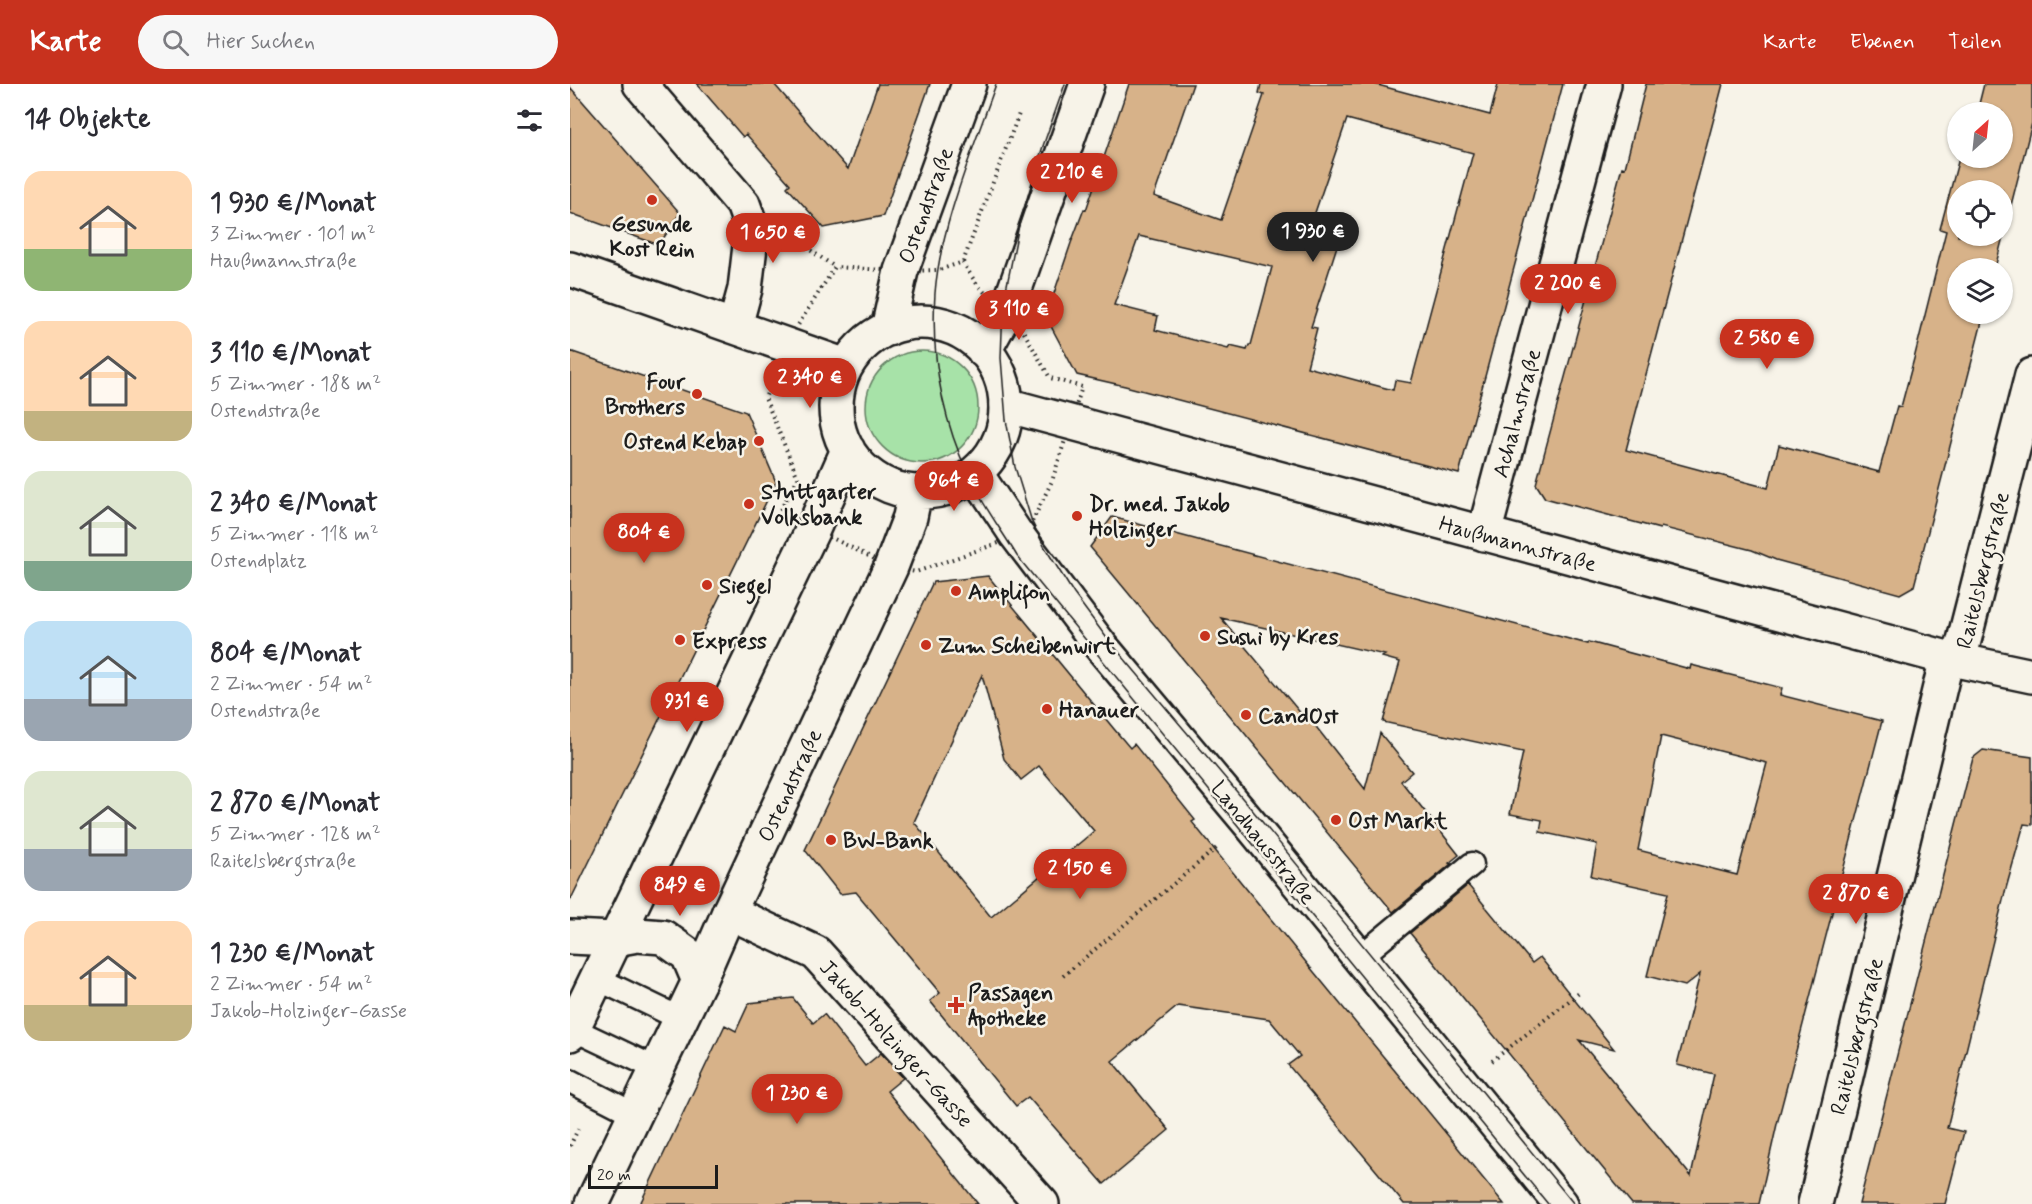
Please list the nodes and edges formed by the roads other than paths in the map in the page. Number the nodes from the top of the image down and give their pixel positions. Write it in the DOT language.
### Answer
graph roads {
  1 [pos="640,84"];
  2 [pos="969,84"];
  3 [pos="1087,84"];
  4 [pos="1604,84"];
  5 [pos="570,269"];
  6 [pos="735,326"];
  7 [pos="888,329"];
  8 [pos="984,351"];
  9 [pos="846,366"];
  10 [pos="2032,375"];
  11 [pos="1006,405"];
  12 [pos="848,450"];
  13 [pos="976,474"];
  14 [pos="915,492"];
  15 [pos="1484,534"];
  16 [pos="1953,659"];
  17 [pos="2032,676"];
  18 [pos="1472,864"];
  19 [pos="729,912"];
  20 [pos="570,937"];
  21 [pos="615,939"];
  22 [pos="1359,958"];
  23 [pos="596,978"];
  24 [pos="699,981"];
  25 [pos="681,1019"];
  26 [pos="571,1032"];
  27 [pos="657,1069"];
  28 [pos="570,1081"];
  29 [pos="636,1115"];
  30 [pos="592,1204"];
  31 [pos="1042,1204"];
  32 [pos="1561,1204"];
  33 [pos="1815,1204"];
  1 -- 6 [label="street"];
  2 -- 7 [label="street, Ostendstraße"];
  3 -- 8 [label="street"];
  4 -- 15 [label="street, Achalmstraße"];
  5 -- 6 [label="street"];
  6 -- 9 [label="street"];
  7 -- 8 [label="street"];
  7 -- 9 [label="street"];
  8 -- 11 [label="street"];
  9 -- 12 [label="street"];
  10 -- 16 [label="street, Raitelsbergstraße"];
  11 -- 13 [label="street"];
  11 -- 15 [label="street, Haußmannstraße"];
  12 -- 14 [label="street"];
  12 -- 21 [label="street"];
  13 -- 14 [label="street"];
  13 -- 22 [label="street, Landhausstraße"];
  14 -- 19 [label="street, Ostendstraße"];
  15 -- 16 [label="street, Haußmannstraße"];
  16 -- 17 [label="street, Haußmannstraße"];
  16 -- 33 [label="street, Raitelsbergstraße"];
  18 -- 22 [label="lane"];
  19 -- 24 [label="street, Ostendstraße"];
  19 -- 31 [label="street, Jakob-Holzinger-Gasse"];
  20 -- 21 [label="street"];
  21 -- 23 [label="street"];
  21 -- 24 [label="street"];
  22 -- 32 [label="street, Landhausstraße"];
  23 -- 25 [label="lane"];
  23 -- 26 [label="street"];
  24 -- 25 [label="street, Ostendstraße"];
  25 -- 27 [label="street, Ostendstraße"];
  26 -- 27 [label="lane"];
  27 -- 29 [label="street, Ostendstraße"];
  28 -- 29 [label="lane"];
  29 -- 30 [label="street, Ostendstraße"];
}
